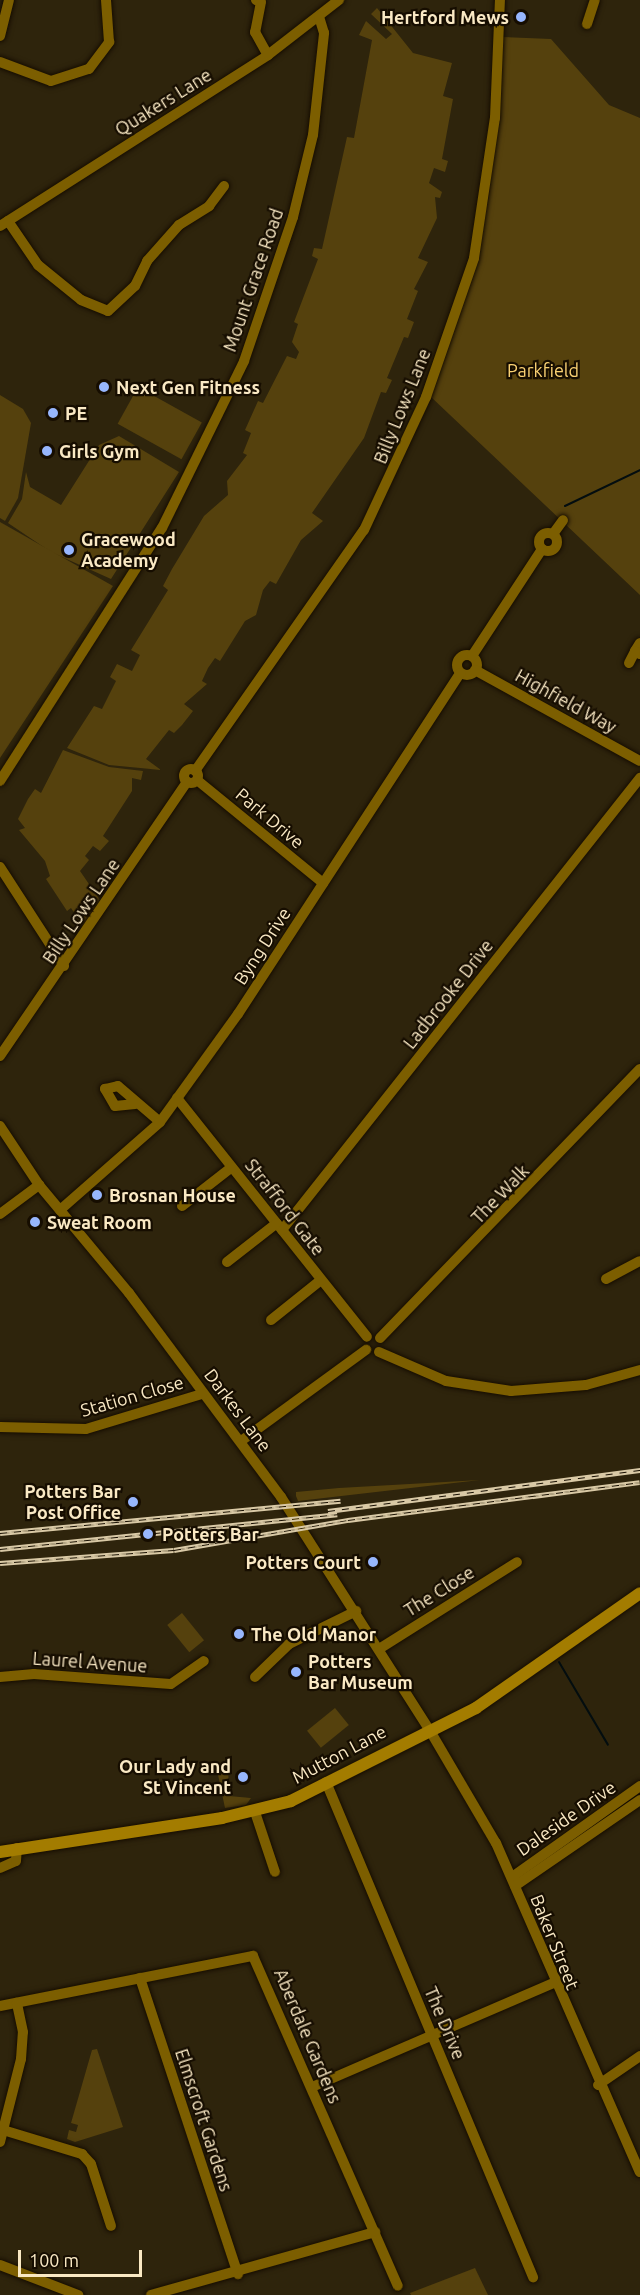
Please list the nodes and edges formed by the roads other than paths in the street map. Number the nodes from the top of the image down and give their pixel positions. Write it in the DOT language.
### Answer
graph roads {
  1 [pos="9,0"];
  2 [pos="106,0"];
  3 [pos="260,0"];
  4 [pos="339,0"];
  5 [pos="500,0"];
  6 [pos="595,0"];
  7 [pos="319,16"];
  8 [pos="587,24"];
  9 [pos="0,36"];
  10 [pos="268,54"];
  11 [pos="0,62"];
  12 [pos="224,186"];
  13 [pos="4,223"];
  14 [pos="563,520"];
  15 [pos="638,649"];
  16 [pos="472,656"];
  17 [pos="629,663"];
  18 [pos="475,670"];
  19 [pos="460,673"];
  20 [pos="640,761"];
  21 [pos="193,777"];
  22 [pos="640,778"];
  23 [pos="0,781"];
  24 [pos="0,867"];
  25 [pos="323,883"];
  26 [pos="64,966"];
  27 [pos="0,1056"];
  28 [pos="640,1069"];
  29 [pos="177,1098"];
  30 [pos="135,1104"];
  31 [pos="160,1122"];
  32 [pos="0,1126"];
  33 [pos="232,1167"];
  34 [pos="39,1185"];
  35 [pos="182,1206"];
  36 [pos="60,1210"];
  37 [pos="0,1214"];
  38 [pos="279,1226"];
  39 [pos="640,1261"];
  40 [pos="227,1262"];
  41 [pos="606,1279"];
  42 [pos="321,1280"];
  43 [pos="271,1320"];
  44 [pos="367,1337"];
  45 [pos="380,1338"];
  46 [pos="366,1350"];
  47 [pos="379,1352"];
  48 [pos="640,1370"];
  49 [pos="202,1394"];
  50 [pos="0,1427"];
  51 [pos="241,1441"];
  52 [pos="517,1562"];
  53 [pos="640,1593"];
  54 [pos="356,1611"];
  55 [pos="379,1649"];
  56 [pos="204,1661"];
  57 [pos="2,1674"];
  58 [pos="255,1677"];
  59 [pos="429,1729"];
  60 [pos="326,1782"];
  61 [pos="640,1786"];
  62 [pos="640,1800"];
  63 [pos="255,1812"];
  64 [pos="17,1848"];
  65 [pos="0,1852"];
  66 [pos="0,1868"];
  67 [pos="275,1872"];
  68 [pos="514,1881"];
  69 [pos="140,1977"];
  70 [pos="553,1983"];
  71 [pos="17,2003"];
  72 [pos="0,2006"];
  73 [pos="432,2035"];
  74 [pos="640,2055"];
  75 [pos="598,2085"];
  76 [pos="312,2087"];
  77 [pos="3,2130"];
  78 [pos="0,2142"];
  79 [pos="640,2172"];
  80 [pos="111,2226"];
  81 [pos="375,2232"];
  82 [pos="0,2265"];
  83 [pos="238,2274"];
  84 [pos="533,2277"];
  85 [pos="398,2286"];
  86 [pos="78,2295"];
  87 [pos="157,2295"];
  1 -- 9 [label="street"];
  2 -- 11 [label="street"];
  3 -- 10 [label="street"];
  4 -- 7 [label="street, Quakers Lane"];
  5 -- 21 [label="street, Billy Lows Lane"];
  6 -- 8 [label="street"];
  7 -- 10 [label="street, Quakers Lane"];
  7 -- 23 [label="street, Mount Grace Road"];
  10 -- 13 [label="street, Quakers Lane"];
  12 -- 13 [label="street"];
  14 -- 16 [label="street"];
  15 -- 17 [label="street"];
  16 -- 18 [label="street"];
  16 -- 19 [label="street, Byng Drive"];
  18 -- 19 [label="street"];
  18 -- 20 [label="street, Highfield Way"];
  19 -- 25 [label="street, Byng Drive"];
  21 -- 25 [label="street, Park Drive"];
  21 -- 26 [label="street, Billy Lows Lane"];
  22 -- 38 [label="street, Ladbrooke Drive"];
  24 -- 26 [label="street"];
  25 -- 29 [label="street, Byng Drive"];
  26 -- 27 [label="street, Billy Lows Lane"];
  28 -- 45 [label="street, The Walk"];
  29 -- 31 [label="street, Byng Drive"];
  29 -- 33 [label="street, Strafford Gate"];
  30 -- 31 [label="street"];
  31 -- 36 [label="street, Byng Drive"];
  32 -- 34 [label="street, Darkes Lane"];
  33 -- 35 [label="street"];
  33 -- 38 [label="street, Strafford Gate"];
  34 -- 36 [label="street, Darkes Lane"];
  34 -- 37 [label="street"];
  36 -- 49 [label="street, Darkes Lane"];
  38 -- 40 [label="street, Ladbrooke Drive"];
  38 -- 42 [label="street, Strafford Gate"];
  39 -- 41 [label="street"];
  42 -- 43 [label="street"];
  42 -- 44 [label="street, Strafford Gate"];
  44 -- 45 [label="street"];
  44 -- 46 [label="street"];
  45 -- 47 [label="street"];
  46 -- 47 [label="street"];
  46 -- 51 [label="street"];
  47 -- 48 [label="street"];
  49 -- 50 [label="street, Station Close"];
  49 -- 51 [label="street, Darkes Lane"];
  51 -- 54 [label="street, Darkes Lane"];
  52 -- 55 [label="street, The Close"];
  53 -- 59 [label="main road, Mutton Lane"];
  54 -- 55 [label="street, Darkes Lane"];
  54 -- 58 [label="street"];
  55 -- 59 [label="street, Darkes Lane"];
  56 -- 57 [label="street, Laurel Avenue"];
  59 -- 60 [label="main road, Mutton Lane"];
  59 -- 68 [label="street, Baker Street"];
  60 -- 63 [label="main road, Mutton Lane"];
  60 -- 73 [label="street, The Drive"];
  61 -- 68 [label="street, Daleside Drive"];
  62 -- 68 [label="street, Daleside Drive"];
  63 -- 64 [label="main road, Mutton Lane"];
  63 -- 67 [label="street"];
  64 -- 65 [label="main road, Mutton Lane"];
  64 -- 66 [label="street"];
  68 -- 70 [label="street, Baker Street"];
  69 -- 71 [label="street, Aberdale Gardens"];
  69 -- 76 [label="street, Aberdale Gardens"];
  69 -- 83 [label="street, Elmscroft Gardens"];
  70 -- 73 [label="street"];
  70 -- 75 [label="street, Baker Street"];
  71 -- 72 [label="street, Aberdale Gardens"];
  71 -- 77 [label="street"];
  73 -- 76 [label="street"];
  73 -- 84 [label="street, The Drive"];
  74 -- 75 [label="street"];
  75 -- 79 [label="street, Baker Street"];
  76 -- 81 [label="street, Aberdale Gardens"];
  77 -- 78 [label="street"];
  77 -- 80 [label="street"];
  81 -- 83 [label="street"];
  81 -- 85 [label="street, Aberdale Gardens"];
  82 -- 86 [label="street"];
  83 -- 87 [label="street"];
}
